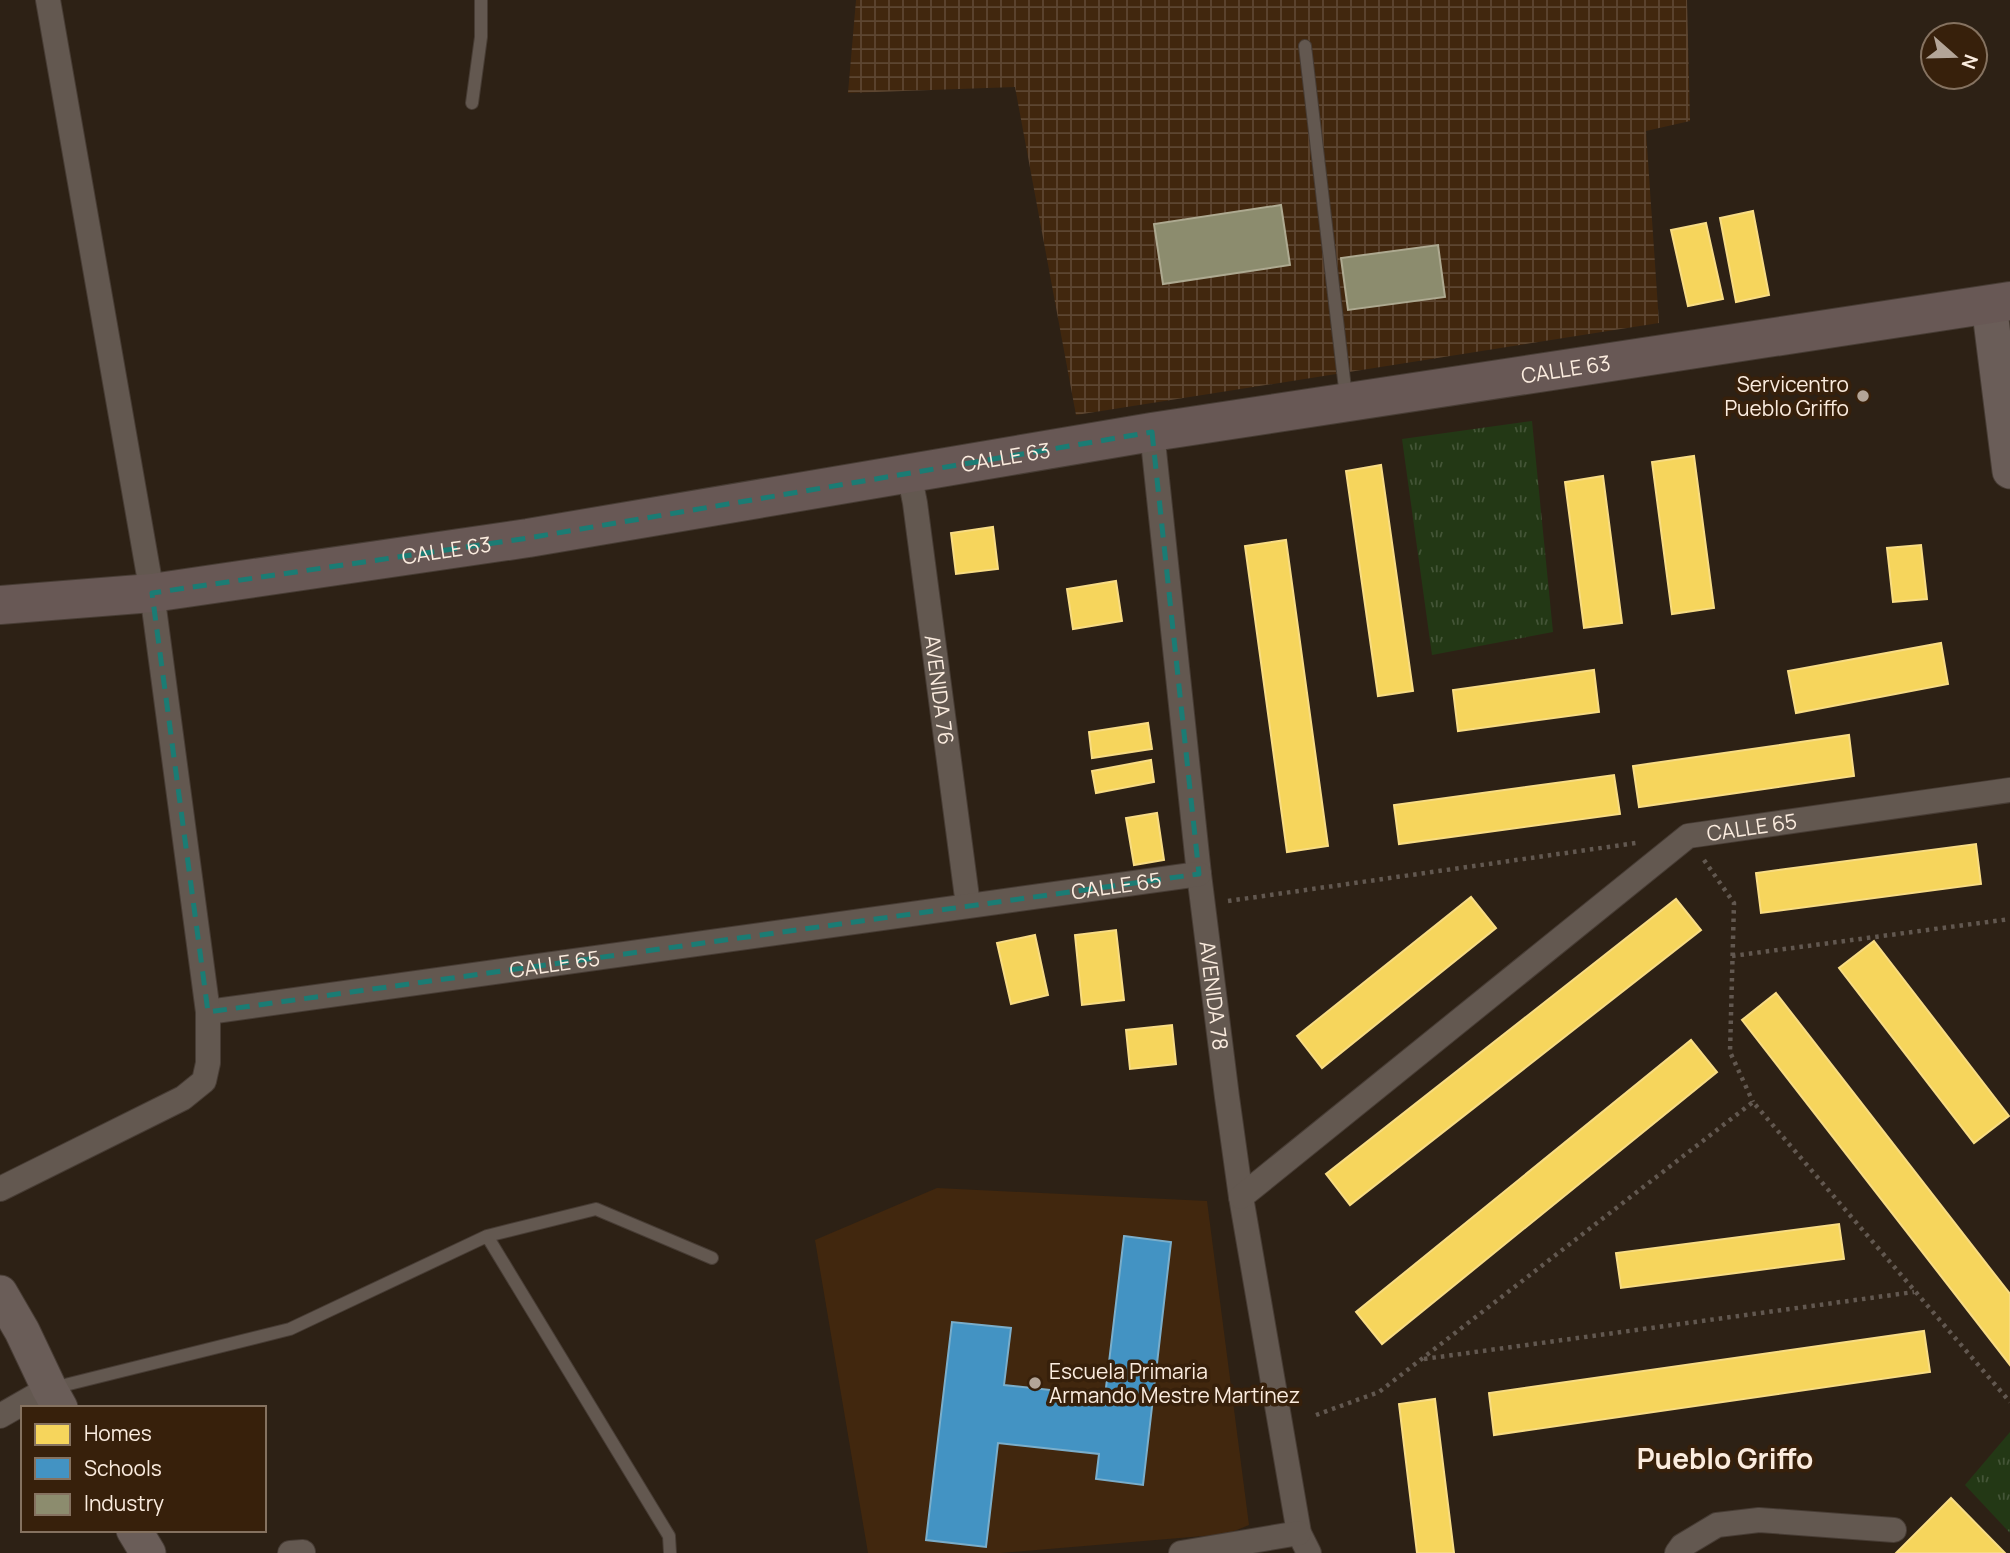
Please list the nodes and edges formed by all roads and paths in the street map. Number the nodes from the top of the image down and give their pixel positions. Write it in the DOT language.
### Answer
graph roads {
  1 [pos="48,0"];
  2 [pos="481,0"];
  3 [pos="1305,46"];
  4 [pos="472,103"];
  5 [pos="1999,302"];
  6 [pos="1347,403"];
  7 [pos="1152,432"];
  8 [pos="2010,471"];
  9 [pos="909,472"];
  10 [pos="152,593"];
  11 [pos="0,605"];
  12 [pos="2010,790"];
  13 [pos="1688,836"];
  14 [pos="1199,874"];
  15 [pos="968,905"];
  16 [pos="1203,905"];
  17 [pos="2010,919"];
  18 [pos="1732,956"];
  19 [pos="208,1012"];
  20 [pos="1753,1102"];
  21 [pos="0,1189"];
  22 [pos="1241,1197"];
  23 [pos="486,1236"];
  24 [pos="712,1258"];
  25 [pos="1915,1292"];
  26 [pos="0,1293"];
  27 [pos="1421,1360"];
  28 [pos="55,1398"];
  29 [pos="2010,1402"];
  30 [pos="31,1406"];
  31 [pos="21,1409"];
  32 [pos="1315,1415"];
  33 [pos="0,1416"];
  34 [pos="1894,1530"];
  35 [pos="135,1532"];
  36 [pos="1304,1543"];
  37 [pos="148,1553"];
  38 [pos="290,1553"];
  39 [pos="304,1553"];
  40 [pos="670,1553"];
  41 [pos="1181,1553"];
  42 [pos="1677,1553"];
  1 -- 10 [label="street"];
  2 -- 4 [label="lane"];
  3 -- 6 [label="lane"];
  5 -- 6 [label="main road, CALLE 63"];
  5 -- 8 [label="street"];
  6 -- 7 [label="main road, CALLE 63"];
  7 -- 9 [label="main road, CALLE 63"];
  7 -- 14 [label="street, AVENIDA 78"];
  9 -- 10 [label="main road, CALLE 63"];
  9 -- 15 [label="street, AVENIDA 76"];
  10 -- 11 [label="main road, CALLE 63"];
  10 -- 19 [label="street"];
  12 -- 13 [label="street, CALLE 65"];
  13 -- 16 [label="path"];
  13 -- 18 [label="path"];
  13 -- 22 [label="street, CALLE 65"];
  14 -- 15 [label="street, CALLE 65"];
  14 -- 16 [label="street, AVENIDA 78"];
  15 -- 19 [label="street, CALLE 65"];
  16 -- 22 [label="street, AVENIDA 78"];
  17 -- 18 [label="path"];
  18 -- 20 [label="path"];
  19 -- 21 [label="street"];
  20 -- 25 [label="path"];
  20 -- 27 [label="path"];
  22 -- 36 [label="street, AVENIDA 78"];
  23 -- 24 [label="lane"];
  23 -- 28 [label="lane"];
  23 -- 40 [label="lane"];
  25 -- 27 [label="path"];
  25 -- 29 [label="path"];
  26 -- 28 [label="street"];
  27 -- 32 [label="path"];
  28 -- 30 [label="street"];
  31 -- 33 [label="street"];
  34 -- 42 [label="street"];
  35 -- 37 [label="street"];
  36 -- 41 [label="street"];
  38 -- 39 [label="street"];
}
